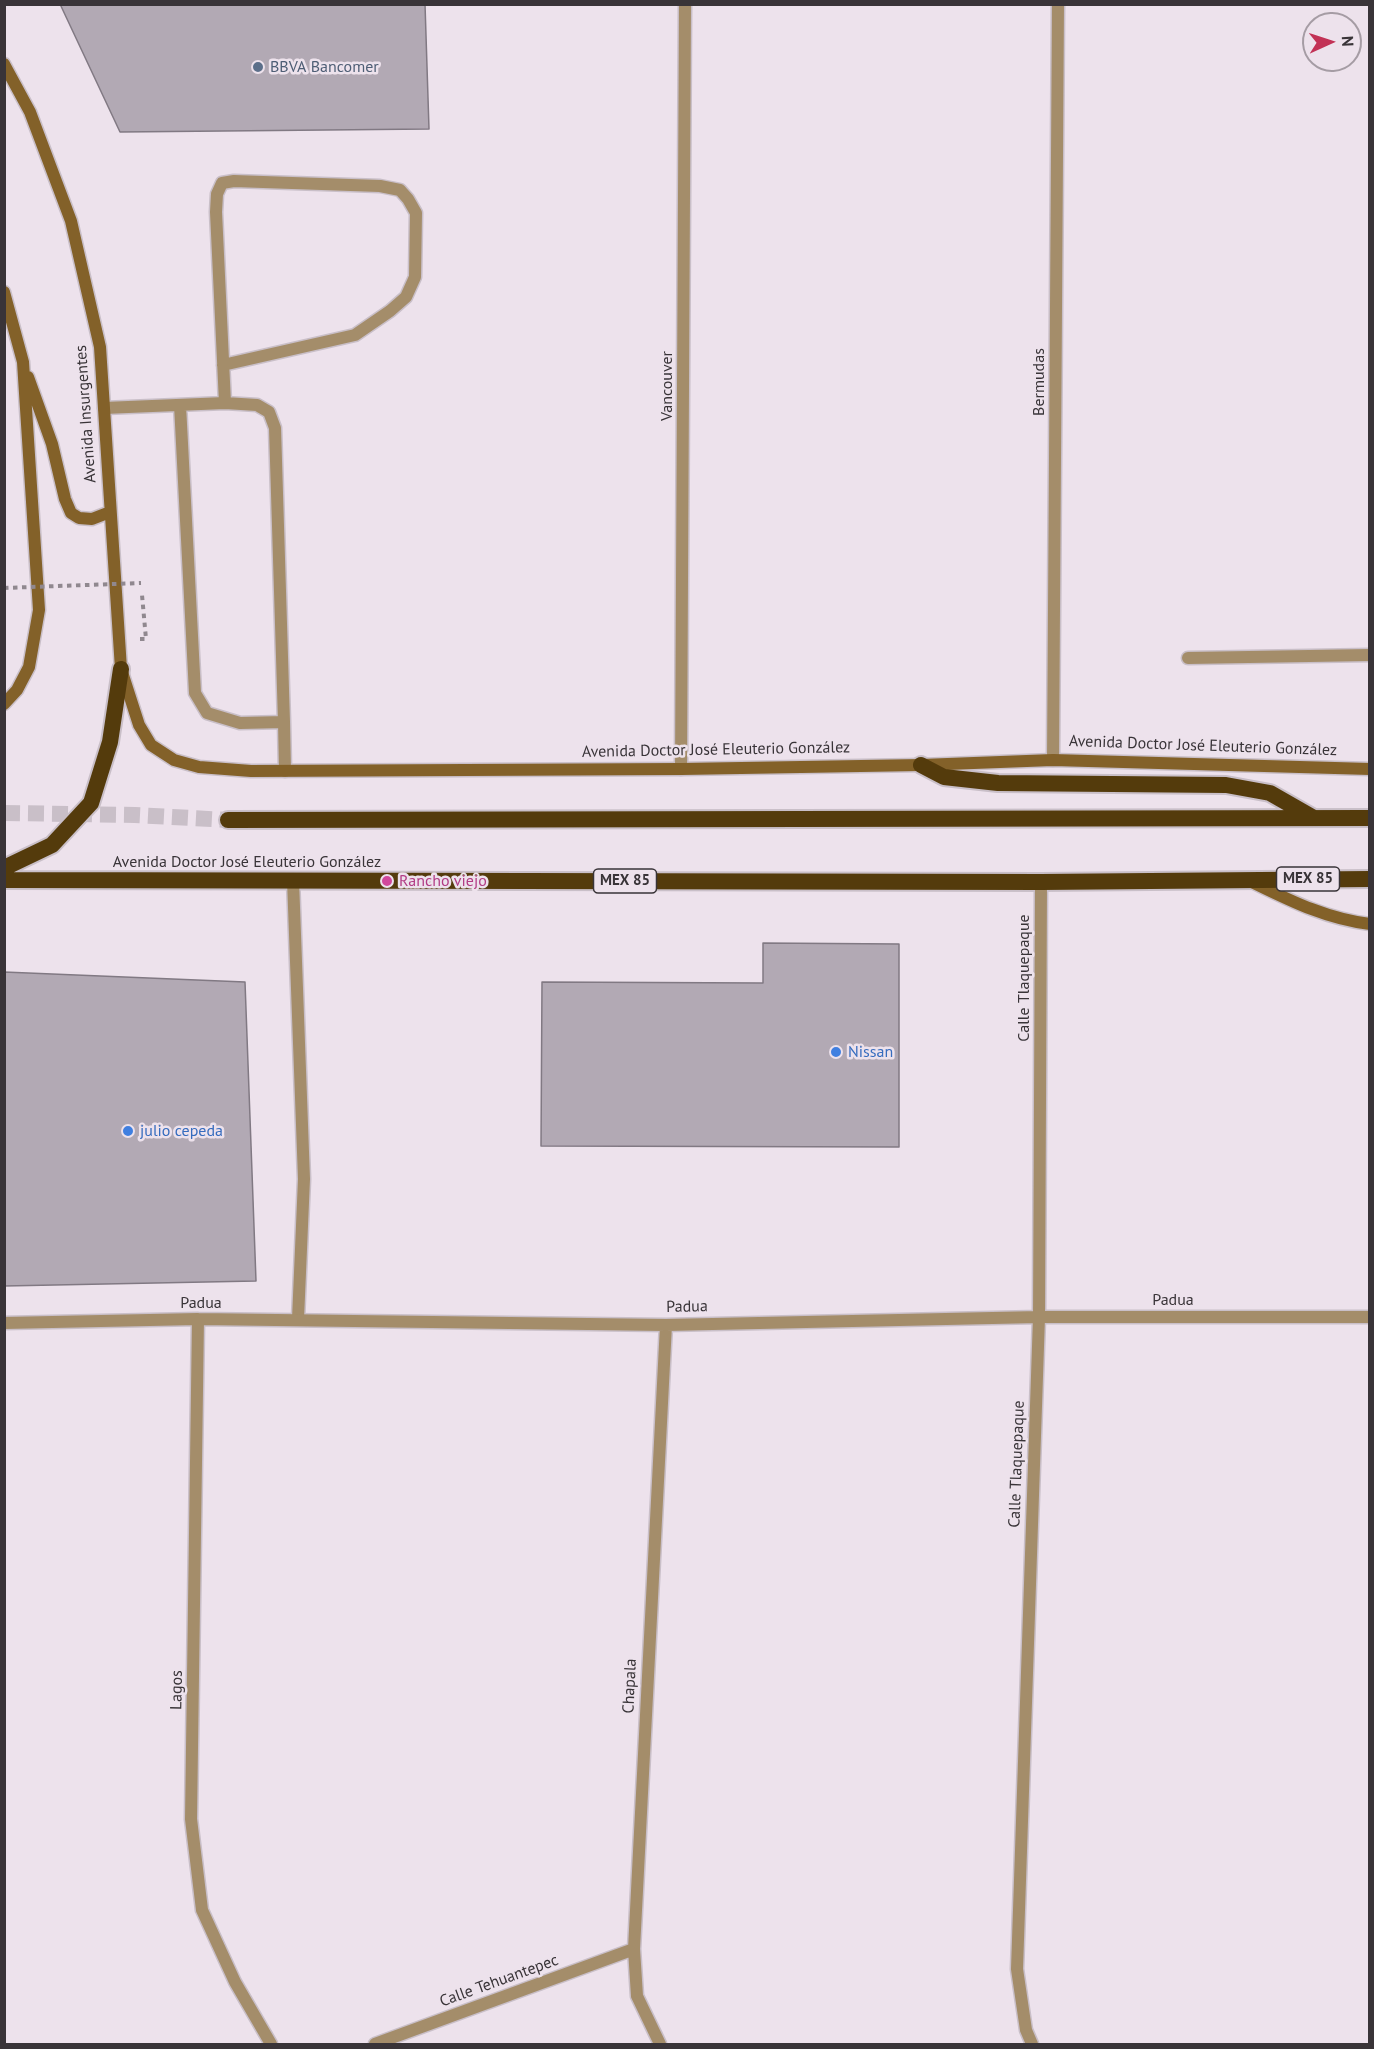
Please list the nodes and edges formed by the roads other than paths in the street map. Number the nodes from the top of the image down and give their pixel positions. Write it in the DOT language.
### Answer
graph roads {
  1 [pos="685,4"];
  2 [pos="1058,4"];
  3 [pos="4,64"];
  4 [pos="5,294"];
  5 [pos="23,362"];
  6 [pos="223,365"];
  7 [pos="225,403"];
  8 [pos="180,405"];
  9 [pos="104,408"];
  10 [pos="110,512"];
  11 [pos="1370,655"];
  12 [pos="1188,658"];
  13 [pos="121,669"];
  14 [pos="4,704"];
  15 [pos="284,722"];
  16 [pos="1053,760"];
  17 [pos="921,765"];
  18 [pos="681,769"];
  19 [pos="1370,769"];
  20 [pos="285,771"];
  21 [pos="1313,818"];
  22 [pos="1370,818"];
  23 [pos="228,820"];
  24 [pos="4,868"];
  25 [pos="1370,879"];
  26 [pos="4,880"];
  27 [pos="293,880"];
  28 [pos="1246,880"];
  29 [pos="1041,882"];
  30 [pos="1370,924"];
  31 [pos="1039,1317"];
  32 [pos="1370,1317"];
  33 [pos="198,1319"];
  34 [pos="298,1320"];
  35 [pos="4,1323"];
  36 [pos="666,1324"];
  37 [pos="634,1949"];
  38 [pos="271,2044"];
  39 [pos="375,2044"];
  40 [pos="660,2044"];
  41 [pos="1032,2044"];
  1 -- 18 [label="street, Vancouver"];
  2 -- 16 [label="street, Bermudas"];
  3 -- 9 [label="main road, Avenida Insurgentes"];
  4 -- 5 [label="main road"];
  5 -- 10 [label="main road"];
  5 -- 14 [label="main road"];
  6 -- 6 [label="street"];
  6 -- 7 [label="street"];
  7 -- 8 [label="street"];
  7 -- 15 [label="street"];
  8 -- 9 [label="street"];
  8 -- 15 [label="street"];
  9 -- 10 [label="main road, Avenida Insurgentes"];
  10 -- 13 [label="main road, Avenida Insurgentes"];
  11 -- 12 [label="street"];
  13 -- 20 [label="main road, Avenida Doctor José Eleuterio González"];
  13 -- 24 [label="highway"];
  15 -- 20 [label="street"];
  16 -- 17 [label="main road, Avenida Doctor José Eleuterio González"];
  16 -- 19 [label="main road, Avenida Doctor José Eleuterio González"];
  17 -- 18 [label="main road, Avenida Doctor José Eleuterio González"];
  17 -- 21 [label="highway"];
  18 -- 20 [label="main road, Avenida Doctor José Eleuterio González"];
  21 -- 22 [label="highway"];
  21 -- 23 [label="highway"];
  25 -- 28 [label="highway, Avenida Doctor José Eleuterio González / MEX 85"];
  26 -- 27 [label="highway, Avenida Doctor José Eleuterio González / MEX 85"];
  27 -- 29 [label="highway, Avenida Doctor José Eleuterio González / MEX 85"];
  27 -- 34 [label="street"];
  28 -- 29 [label="highway, Avenida Doctor José Eleuterio González / MEX 85"];
  28 -- 30 [label="main road, Avenida Doctor José Eleuterio González"];
  29 -- 31 [label="street, Calle Tlaquepaque"];
  31 -- 32 [label="street, Padua"];
  31 -- 36 [label="street, Padua"];
  31 -- 41 [label="street, Calle Tlaquepaque"];
  33 -- 34 [label="street, Padua"];
  33 -- 35 [label="street, Padua"];
  33 -- 38 [label="street, Lagos"];
  34 -- 36 [label="street, Padua"];
  36 -- 37 [label="street, Chapala"];
  37 -- 39 [label="street, Calle Tehuantepec"];
  37 -- 40 [label="street, Chapala"];
}
